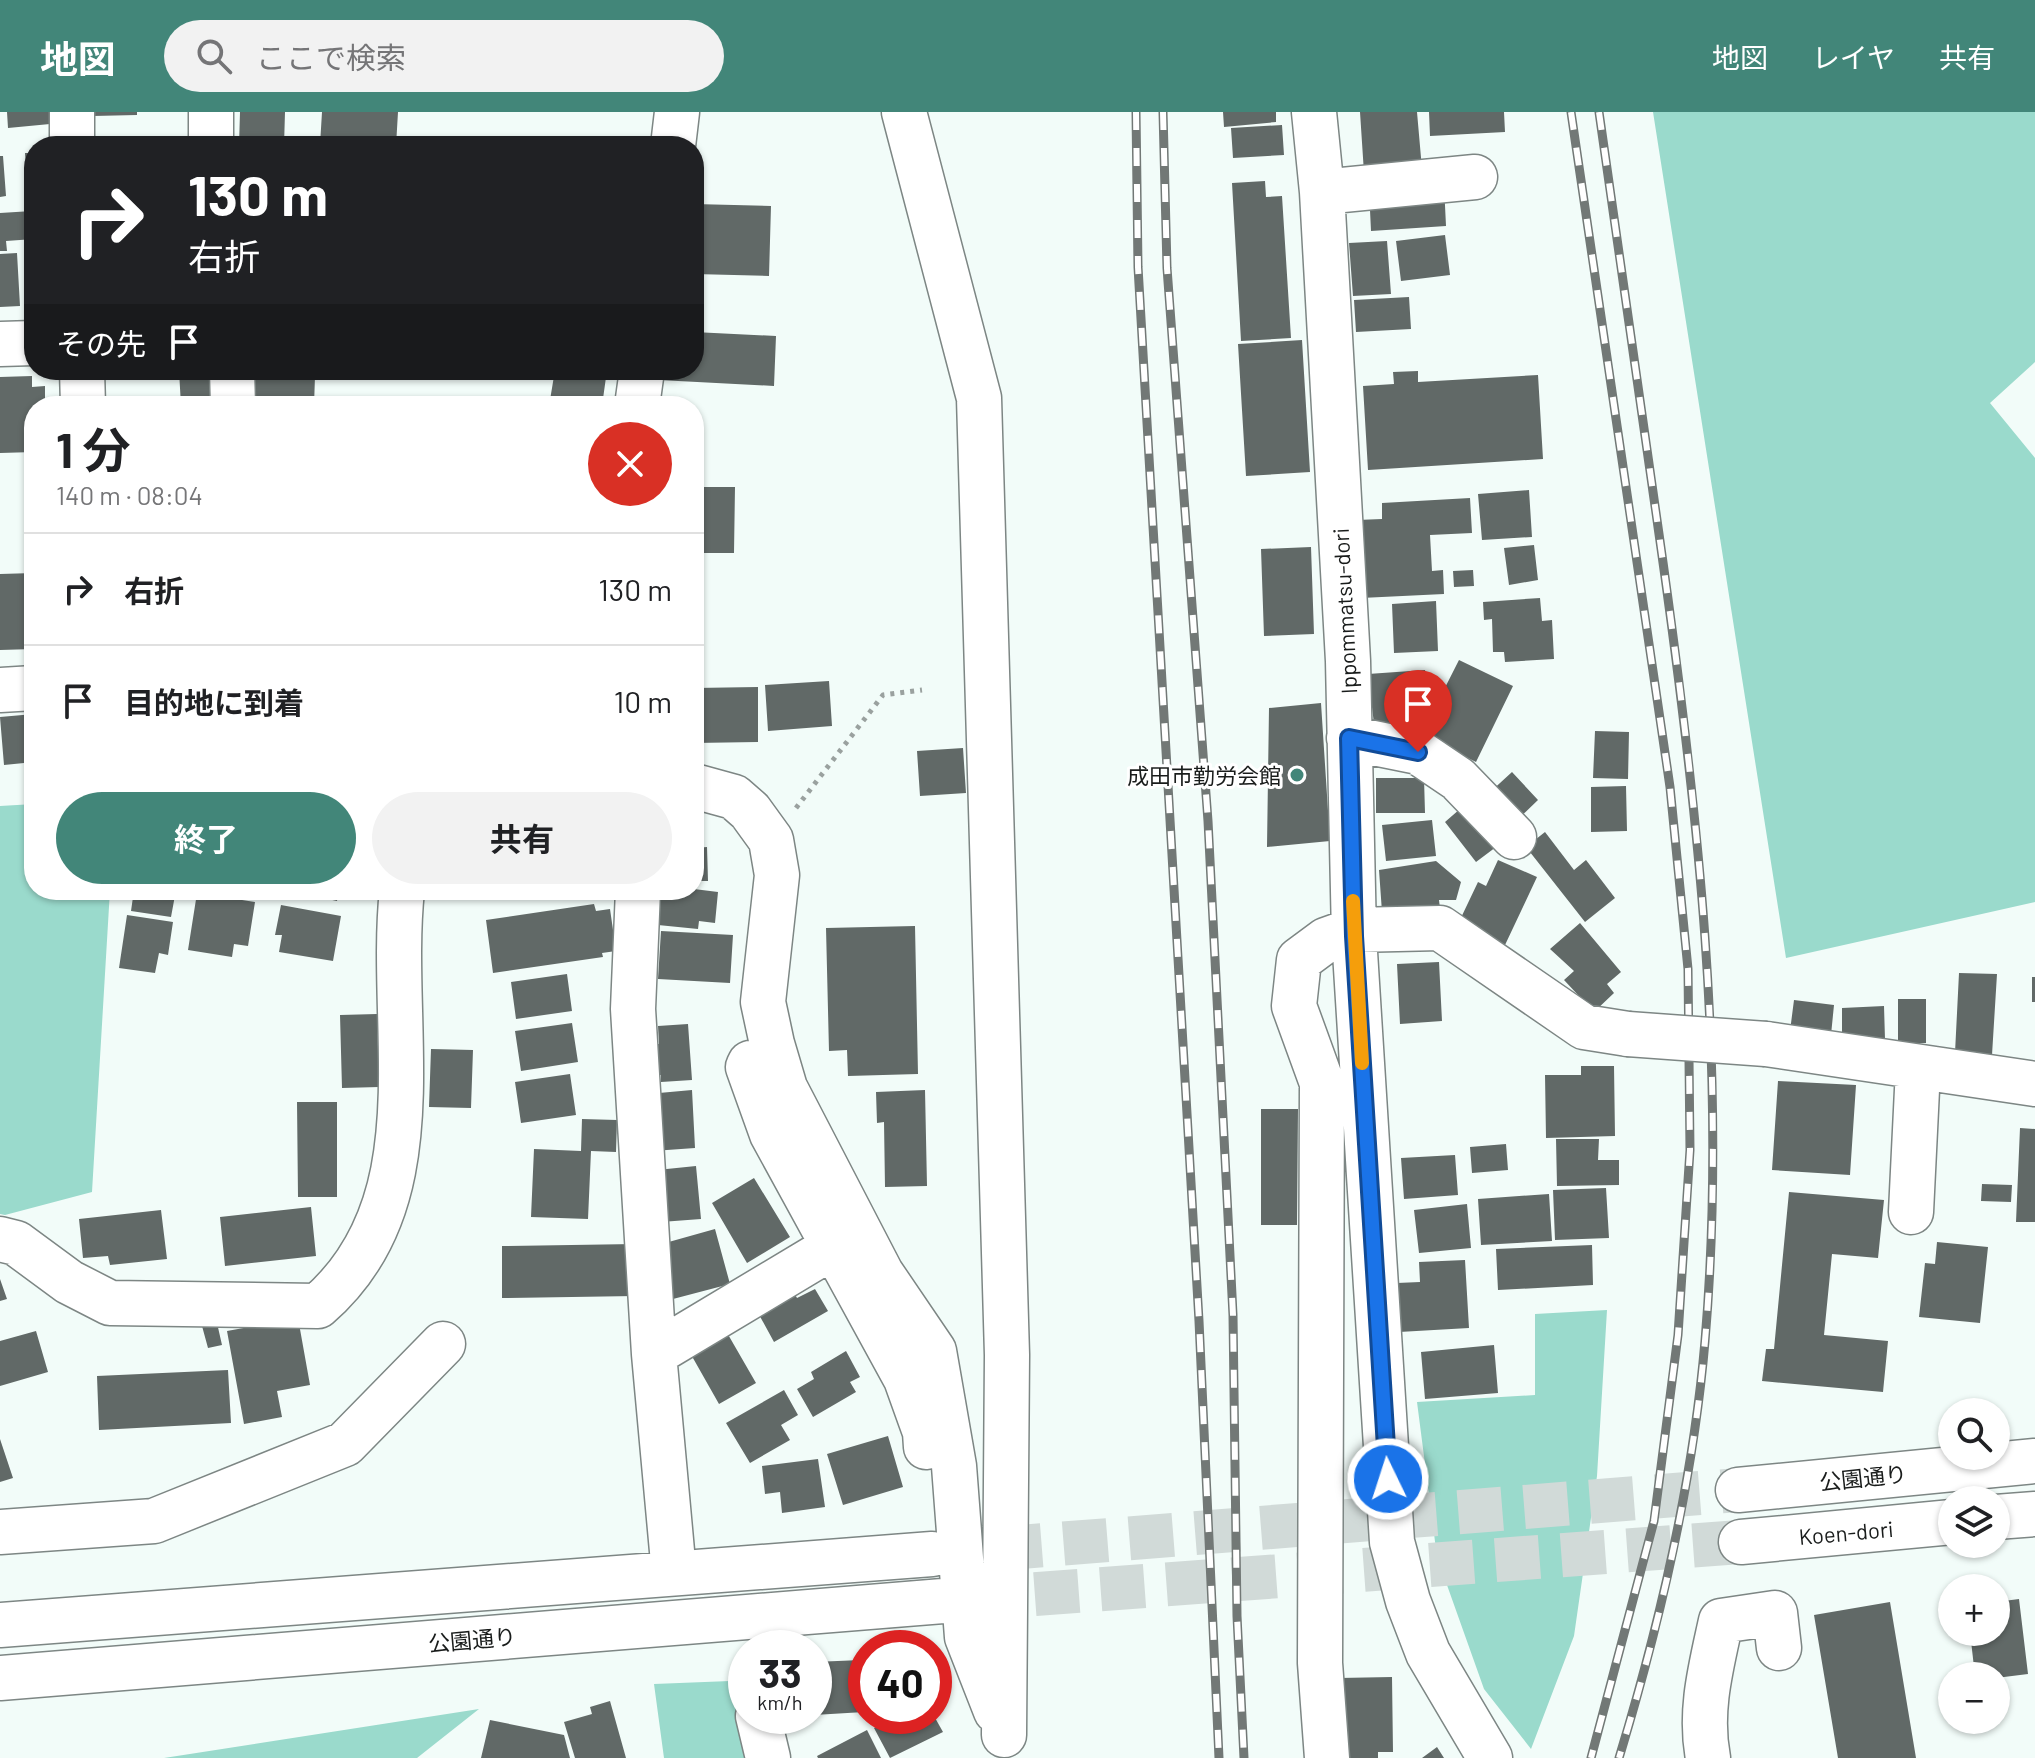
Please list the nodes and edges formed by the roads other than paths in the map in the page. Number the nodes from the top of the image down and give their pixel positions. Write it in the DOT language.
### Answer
graph roads {
  1 [pos="72,112"];
  2 [pos="211,112"];
  3 [pos="677,112"];
  4 [pos="904,112"];
  5 [pos="1314,112"];
  6 [pos="72,136"];
  7 [pos="211,136"];
  8 [pos="674,136"];
  9 [pos="1475,177"];
  10 [pos="1322,192"];
  11 [pos="24,343"];
  12 [pos="0,344"];
  13 [pos="24,689"];
  14 [pos="0,690"];
  15 [pos="1349,738"];
  16 [pos="704,789"];
  17 [pos="1514,837"];
  18 [pos="402,900"];
  19 [pos="638,900"];
  20 [pos="1354,930"];
  21 [pos="772,1044"];
  22 [pos="1918,1069"];
  23 [pos="2035,1084"];
  24 [pos="1911,1212"];
  25 [pos="0,1239"];
  26 [pos="836,1245"];
  27 [pos="443,1344"];
  28 [pos="654,1354"];
  29 [pos="2035,1461"];
  30 [pos="929,1490"];
  31 [pos="1738,1490"];
  32 [pos="2035,1514"];
  33 [pos="2010,1516"];
  34 [pos="1938,1523"];
  35 [pos="0,1532"];
  36 [pos="1741,1542"];
  37 [pos="932,1554"];
  38 [pos="674,1573"];
  39 [pos="943,1601"];
  40 [pos="0,1625"];
  41 [pos="772,1630"];
  42 [pos="728,1634"];
  43 [pos="1779,1648"];
  44 [pos="0,1678"];
  45 [pos="762,1734"];
  46 [pos="1012,1746"];
  47 [pos="768,1758"];
  48 [pos="1327,1758"];
  49 [pos="1490,1758"];
  50 [pos="1708,1758"];
  1 -- 6 [label="street"];
  2 -- 7 [label="street"];
  3 -- 8 [label="street"];
  4 -- 46 [label="street"];
  5 -- 10 [label="street, Ippommatsu-dori"];
  9 -- 10 [label="street"];
  10 -- 15 [label="street, Ippommatsu-dori"];
  11 -- 12 [label="street"];
  13 -- 14 [label="street"];
  15 -- 17 [label="street"];
  15 -- 20 [label="street, Ippommatsu-dori"];
  16 -- 21 [label="street"];
  18 -- 25 [label="street"];
  19 -- 28 [label="street"];
  20 -- 22 [label="street, bridge"];
  20 -- 48 [label="street"];
  20 -- 49 [label="street, Ippommatsu-dori"];
  21 -- 26 [label="street"];
  21 -- 46 [label="street"];
  22 -- 23 [label="street"];
  22 -- 24 [label="street"];
  26 -- 28 [label="street"];
  26 -- 30 [label="street"];
  27 -- 35 [label="street"];
  28 -- 38 [label="street"];
  29 -- 31 [label="street, 公園通り"];
  32 -- 33 [label="street"];
  34 -- 36 [label="street, Koen-dori"];
  37 -- 38 [label="street"];
  38 -- 40 [label="street"];
  39 -- 41 [label="street, 公園通り"];
  42 -- 44 [label="street, 公園通り"];
  43 -- 50 [label="street"];
  45 -- 47 [label="street"];
}
